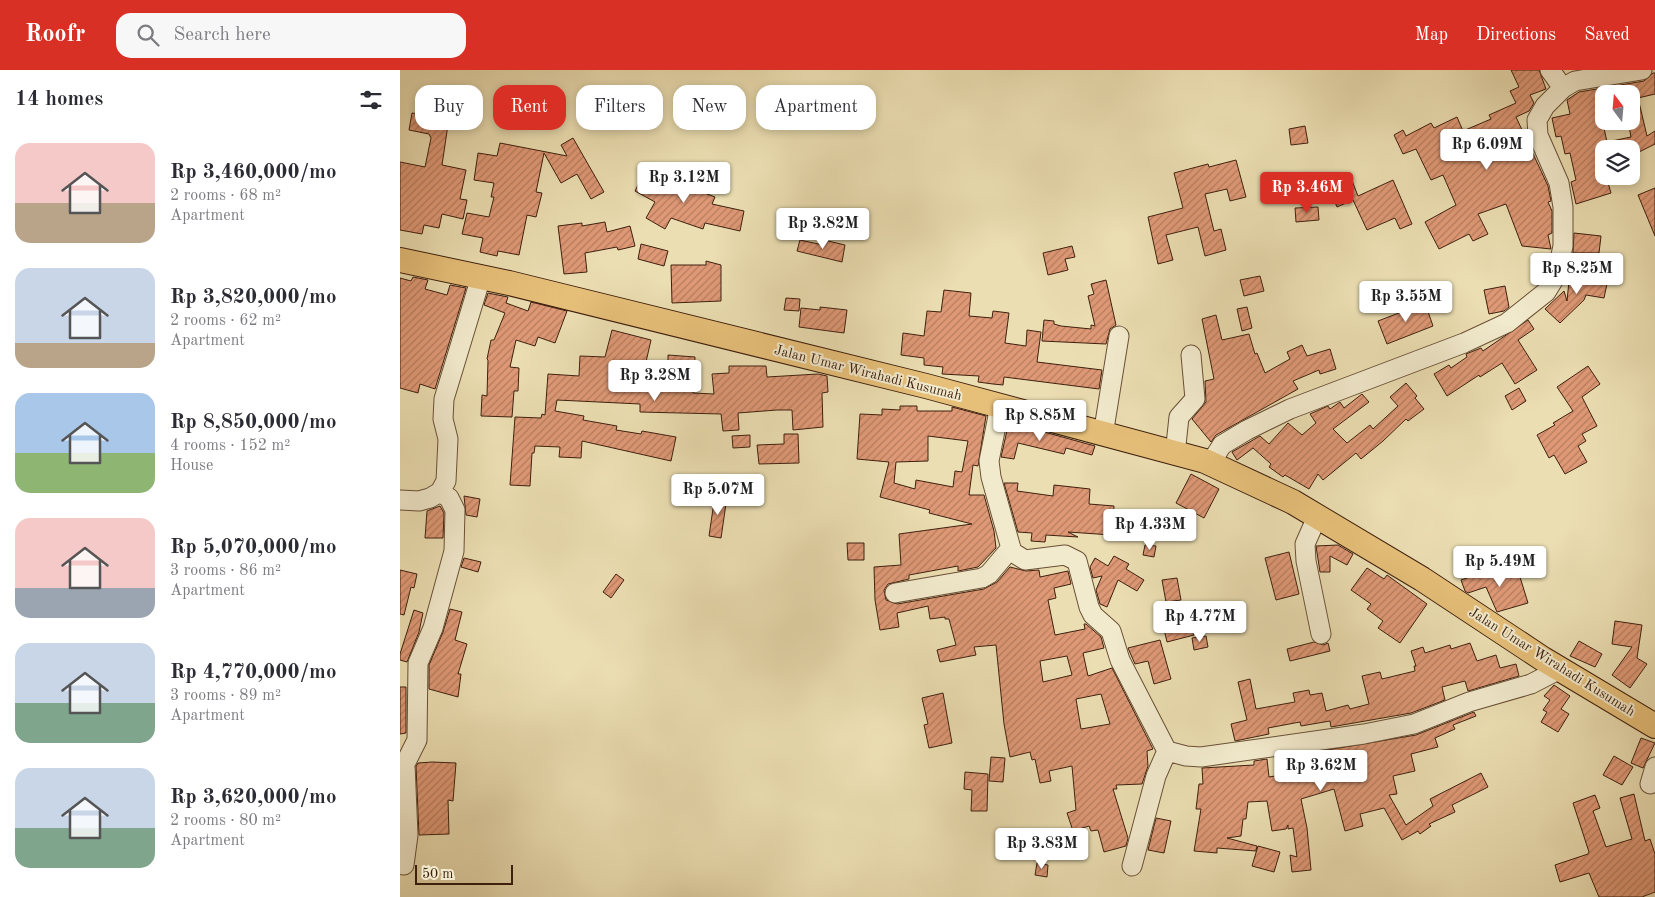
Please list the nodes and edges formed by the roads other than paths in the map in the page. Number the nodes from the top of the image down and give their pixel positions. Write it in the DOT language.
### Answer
graph roads {
  1 [pos="1550,70"];
  2 [pos="1642,70"];
  3 [pos="1563,88"];
  4 [pos="400,260"];
  5 [pos="481,277"];
  6 [pos="1119,336"];
  7 [pos="1191,355"];
  8 [pos="1000,406"];
  9 [pos="1103,435"];
  10 [pos="1175,454"];
  11 [pos="1210,464"];
  12 [pos="440,492"];
  13 [pos="400,500"];
  14 [pos="1317,517"];
  15 [pos="1011,548"];
  16 [pos="895,593"];
  17 [pos="1321,634"];
  18 [pos="1560,669"];
  19 [pos="1655,726"];
  20 [pos="1167,751"];
  21 [pos="404,834"];
  22 [pos="404,865"];
  23 [pos="1132,866"];
  1 -- 3 [label="street"];
  2 -- 3 [label="street"];
  3 -- 11 [label="street"];
  4 -- 5 [label="main road, Jalan Umar Wirahadi Kusumah"];
  5 -- 8 [label="main road, Jalan Umar Wirahadi Kusumah"];
  5 -- 12 [label="street"];
  6 -- 9 [label="street"];
  7 -- 10 [label="street"];
  8 -- 9 [label="main road, Jalan Umar Wirahadi Kusumah"];
  8 -- 15 [label="street"];
  9 -- 10 [label="main road, Jalan Umar Wirahadi Kusumah"];
  10 -- 11 [label="main road, Jalan Umar Wirahadi Kusumah"];
  11 -- 14 [label="main road, Jalan Umar Wirahadi Kusumah"];
  12 -- 13 [label="street"];
  12 -- 21 [label="street"];
  14 -- 17 [label="street"];
  14 -- 18 [label="main road, Jalan Umar Wirahadi Kusumah"];
  15 -- 16 [label="street"];
  15 -- 20 [label="street"];
  18 -- 19 [label="main road, Jalan Umar Wirahadi Kusumah"];
  18 -- 20 [label="street"];
  20 -- 23 [label="street"];
  21 -- 22 [label="street"];
}
